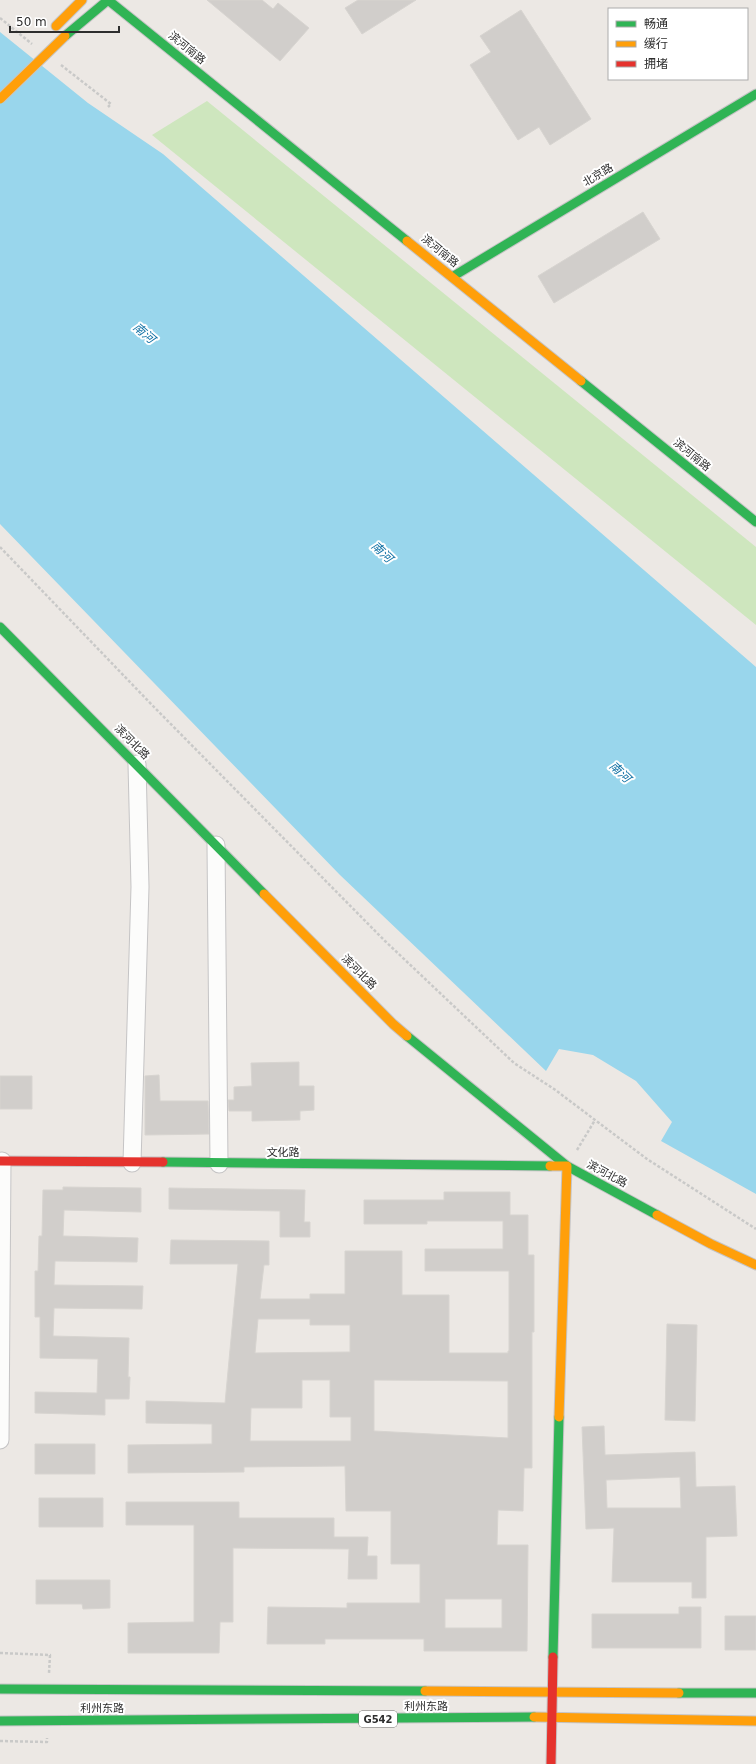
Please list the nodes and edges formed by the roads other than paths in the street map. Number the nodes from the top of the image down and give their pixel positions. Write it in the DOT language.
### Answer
graph roads {
  1 [pos="82,0"];
  2 [pos="108,0"];
  3 [pos="53,29"];
  4 [pos="756,94"];
  5 [pos="0,99"];
  6 [pos="452,277"];
  7 [pos="756,522"];
  8 [pos="0,627"];
  9 [pos="137,764"];
  10 [pos="216,845"];
  11 [pos="1,1161"];
  12 [pos="132,1163"];
  13 [pos="219,1164"];
  14 [pos="567,1166"];
  15 [pos="756,1265"];
  16 [pos="0,1440"];
  17 [pos="0,1690"];
  18 [pos="553,1692"];
  19 [pos="756,1693"];
  20 [pos="552,1717"];
  21 [pos="0,1721"];
  22 [pos="756,1721"];
  23 [pos="551,1764"];
  1 -- 3 [label="main road"];
  2 -- 5 [label="main road, bridge"];
  2 -- 6 [label="main road, 滨河南路"];
  4 -- 6 [label="main road, 北京路"];
  6 -- 7 [label="main road, 滨河南路"];
  8 -- 9 [label="main road, 滨河北路"];
  9 -- 10 [label="main road, 滨河北路"];
  9 -- 12 [label="street"];
  10 -- 13 [label="street"];
  10 -- 14 [label="main road, 滨河北路"];
  11 -- 12 [label="main road, 文化路"];
  11 -- 16 [label="street"];
  12 -- 13 [label="main road, 文化路"];
  13 -- 14 [label="main road, 文化路"];
  14 -- 15 [label="main road, 滨河北路"];
  14 -- 18 [label="main road"];
  17 -- 18 [label="main road, 利州东路"];
  18 -- 19 [label="main road, 利州东路"];
  18 -- 20 [label="main road"];
  20 -- 21 [label="main road, 利州东路 / G542"];
  20 -- 22 [label="main road, 利州东路 / G542"];
  20 -- 23 [label="main road"];
}
